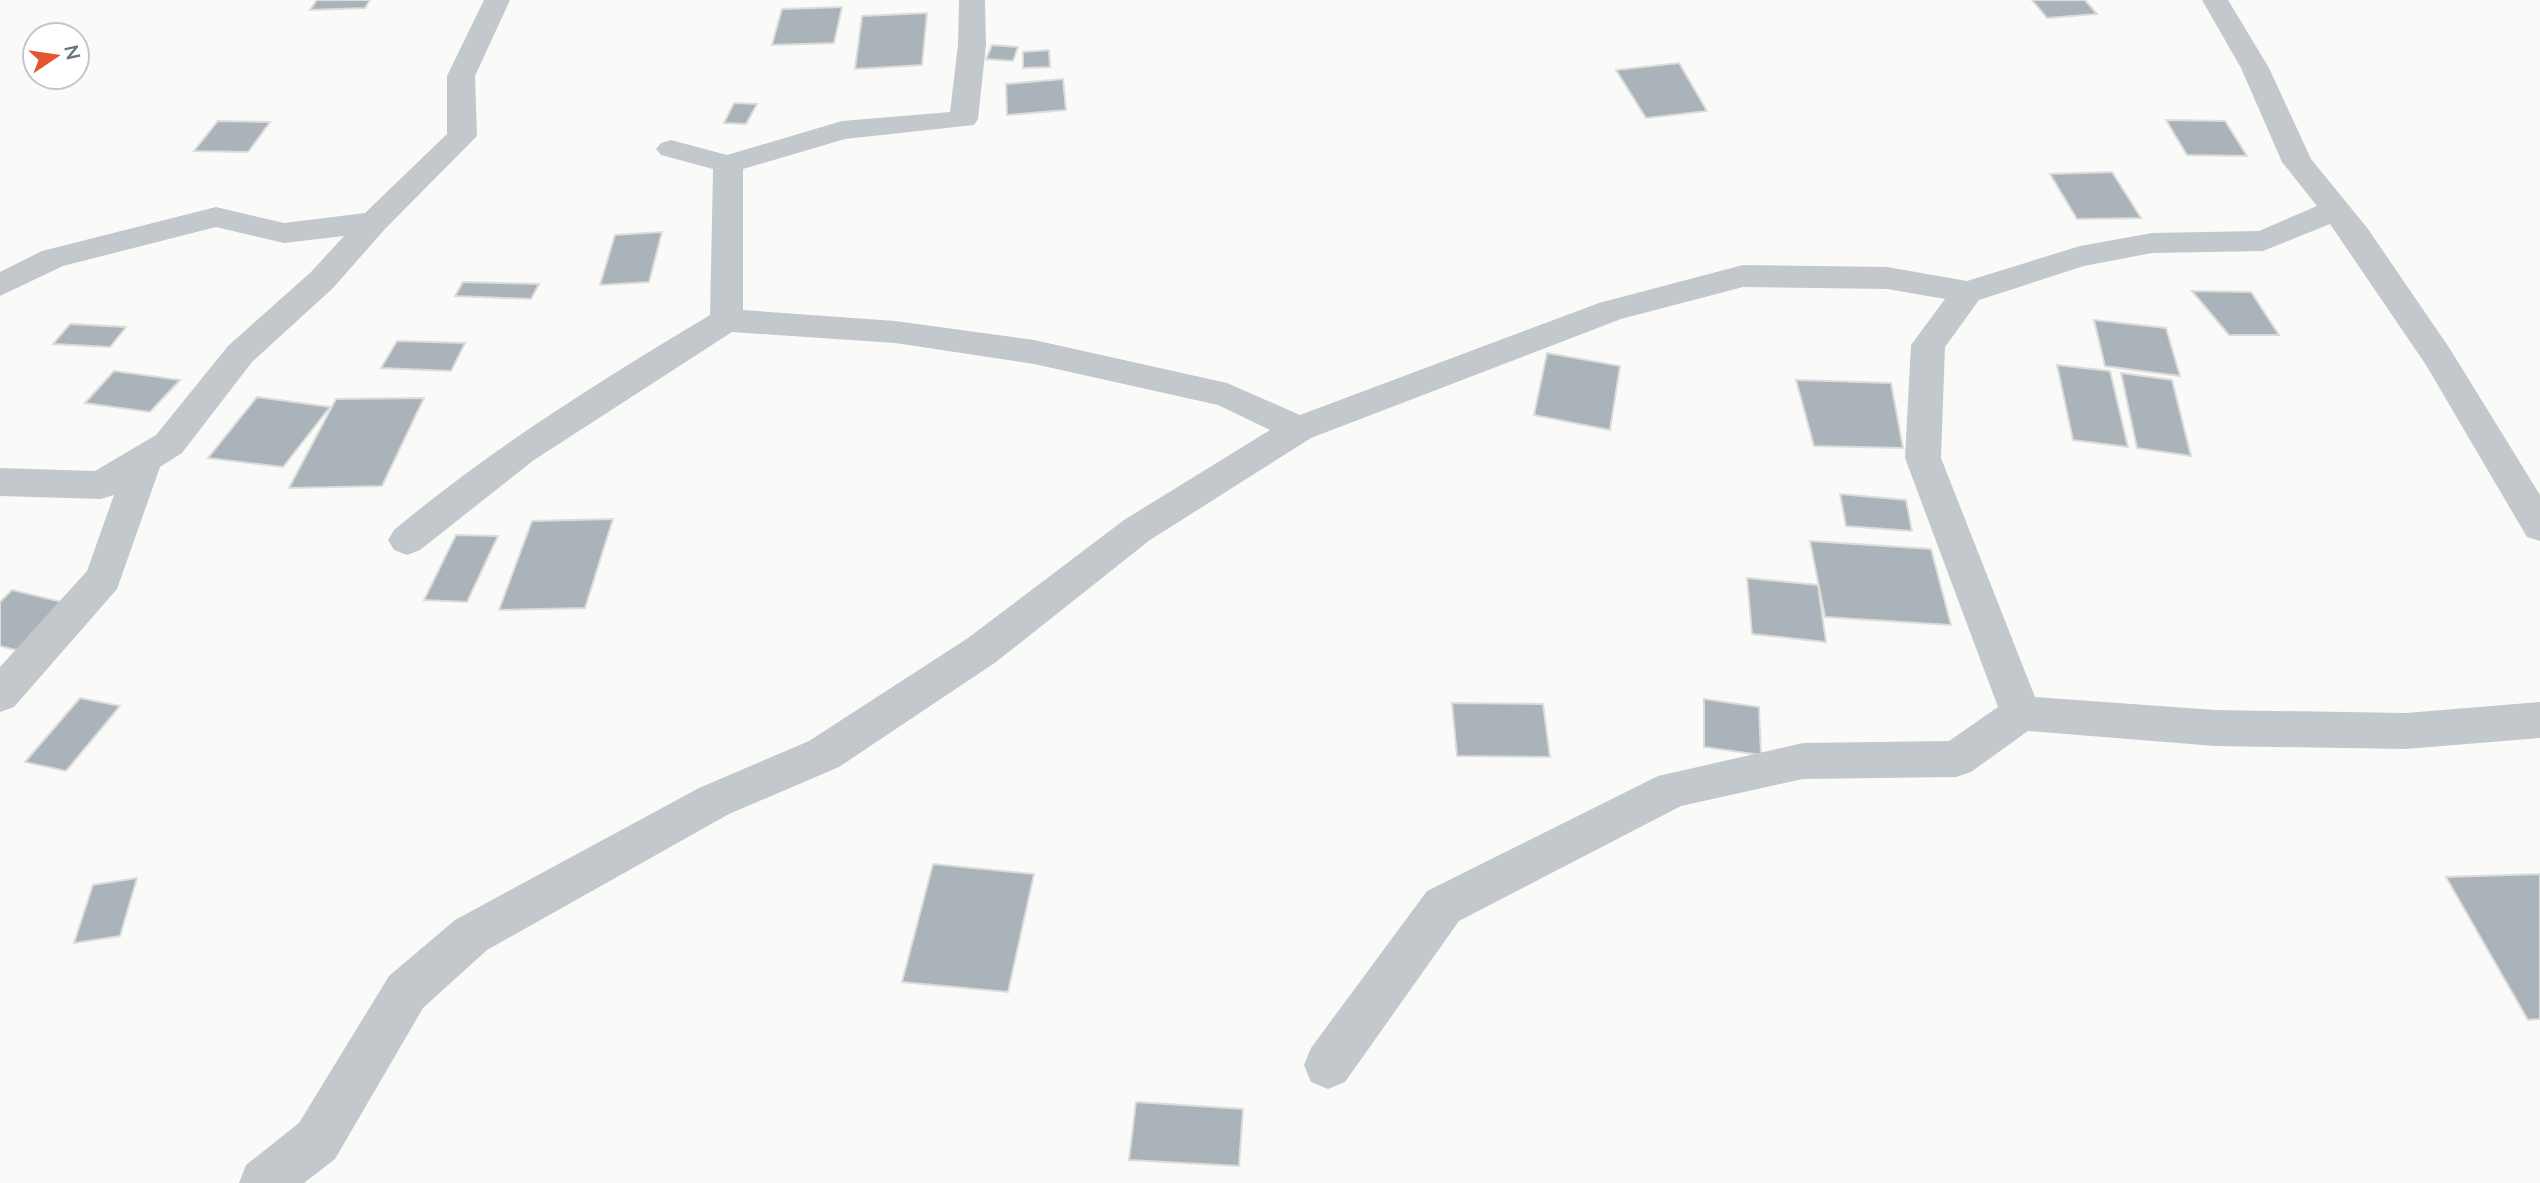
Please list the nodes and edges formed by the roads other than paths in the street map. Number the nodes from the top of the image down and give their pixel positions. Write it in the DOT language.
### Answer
graph roads {
  1 [pos="497,0"];
  2 [pos="972,0"];
  3 [pos="2215,0"];
  4 [pos="2249,11"];
  5 [pos="2255,68"];
  6 [pos="671,149"];
  7 [pos="728,164"];
  8 [pos="2335,210"];
  9 [pos="374,222"];
  10 [pos="0,285"];
  11 [pos="1968,292"];
  12 [pos="726,320"];
  13 [pos="1300,429"];
  14 [pos="144,460"];
  15 [pos="0,482"];
  16 [pos="2540,527"];
  17 [pos="407,540"];
  18 [pos="0,695"];
  19 [pos="2021,713"];
  20 [pos="2540,720"];
  21 [pos="1328,1065"];
  22 [pos="264,1183"];
  1 -- 9 [label="street"];
  2 -- 7 [label="street"];
  3 -- 5 [label="street"];
  4 -- 5 [label="street"];
  5 -- 8 [label="street"];
  6 -- 7 [label="street"];
  7 -- 12 [label="street"];
  8 -- 11 [label="street"];
  8 -- 16 [label="street"];
  9 -- 10 [label="street"];
  9 -- 14 [label="street"];
  11 -- 13 [label="street"];
  11 -- 19 [label="street"];
  12 -- 13 [label="street"];
  12 -- 17 [label="street"];
  13 -- 22 [label="street"];
  14 -- 15 [label="street"];
  14 -- 18 [label="street"];
  19 -- 20 [label="street"];
  19 -- 21 [label="street"];
}
